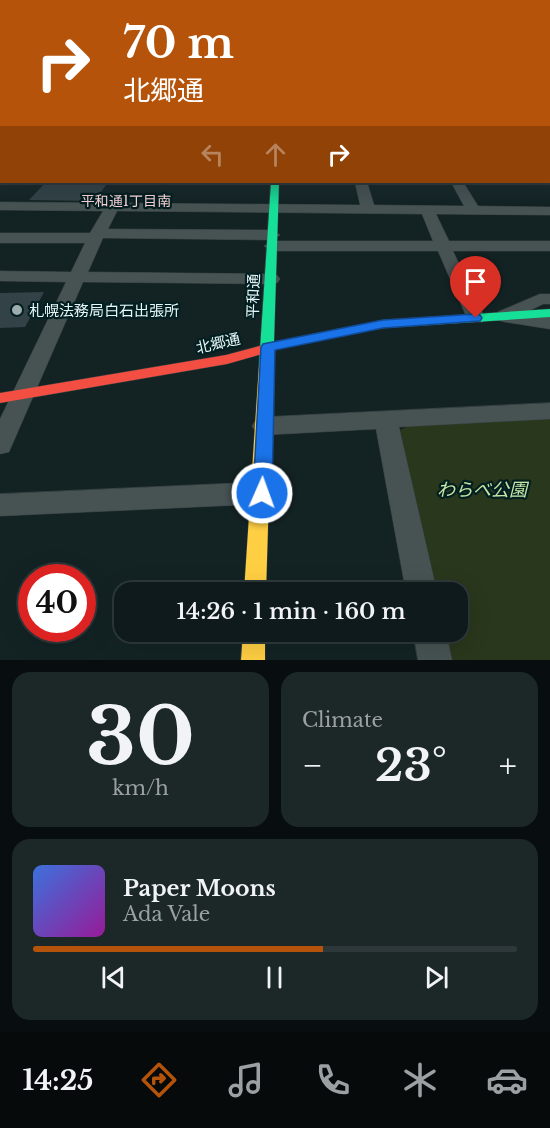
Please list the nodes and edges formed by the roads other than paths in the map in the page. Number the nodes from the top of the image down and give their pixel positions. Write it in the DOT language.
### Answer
graph roads {
  1 [pos="275,183"];
  2 [pos="361,183"];
  3 [pos="458,183"];
  4 [pos="0,206"];
  5 [pos="112,207"];
  6 [pos="273,209"];
  7 [pos="368,209"];
  8 [pos="427,210"];
  9 [pos="473,210"];
  10 [pos="550,211"];
  11 [pos="97,236"];
  12 [pos="0,238"];
  13 [pos="272,240"];
  14 [pos="442,245"];
  15 [pos="550,246"];
  16 [pos="0,276"];
  17 [pos="77,277"];
  18 [pos="271,279"];
  19 [pos="550,299"];
  20 [pos="550,313"];
  21 [pos="504,316"];
  22 [pos="476,318"];
  23 [pos="550,323"];
  24 [pos="268,347"];
  25 [pos="21,396"];
  26 [pos="0,398"];
  27 [pos="550,411"];
  28 [pos="386,420"];
  29 [pos="264,426"];
  30 [pos="0,446"];
  31 [pos="262,493"];
  32 [pos="0,505"];
  33 [pos="256,582"];
  34 [pos="420,582"];
  35 [pos="254,642"];
  36 [pos="431,642"];
  37 [pos="253,660"];
  38 [pos="435,660"];
  1 -- 6 [label="street, 平和通"];
  2 -- 7 [label="street"];
  3 -- 9 [label="street"];
  4 -- 5 [label="street"];
  5 -- 6 [label="street"];
  5 -- 11 [label="street"];
  6 -- 7 [label="street"];
  6 -- 13 [label="street, 平和通"];
  7 -- 8 [label="street"];
  8 -- 9 [label="street"];
  8 -- 14 [label="street"];
  9 -- 10 [label="street"];
  11 -- 12 [label="street"];
  11 -- 13 [label="street"];
  11 -- 17 [label="street"];
  13 -- 14 [label="street"];
  13 -- 18 [label="street, 平和通"];
  14 -- 15 [label="street"];
  14 -- 22 [label="street"];
  16 -- 17 [label="street"];
  17 -- 18 [label="street"];
  17 -- 25 [label="street"];
  18 -- 24 [label="street, 平和通"];
  19 -- 21 [label="street"];
  20 -- 21 [label="street, 北郷通"];
  21 -- 22 [label="street, 北郷通"];
  21 -- 23 [label="street"];
  22 -- 24 [label="street, 北郷通"];
  24 -- 25 [label="street, 北郷通"];
  24 -- 29 [label="street, 平和通"];
  25 -- 26 [label="street, 北郷通"];
  25 -- 30 [label="street"];
  27 -- 28 [label="street"];
  28 -- 29 [label="street"];
  28 -- 34 [label="street"];
  29 -- 31 [label="street, 平和通"];
  31 -- 32 [label="street"];
  31 -- 33 [label="street, 平和通"];
  35 -- 37 [label="street"];
  36 -- 38 [label="street"];
}
